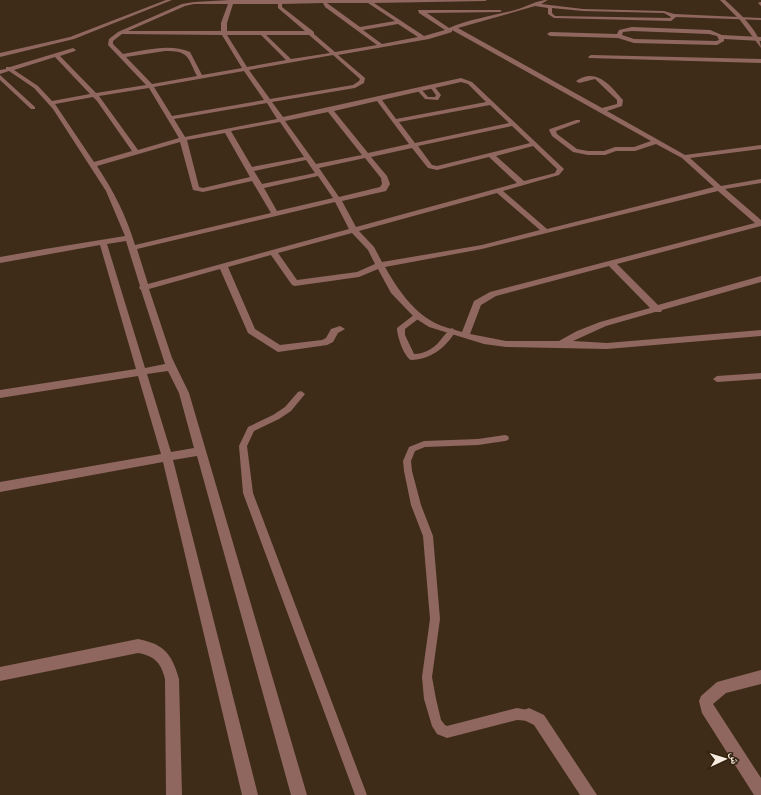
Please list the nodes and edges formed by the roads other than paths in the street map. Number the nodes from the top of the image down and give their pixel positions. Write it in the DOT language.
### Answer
graph roads {
  1 [pos="466,0"];
  2 [pos="484,0"];
  3 [pos="531,0"];
  4 [pos="545,0"];
  5 [pos="722,0"];
  6 [pos="172,1"];
  7 [pos="232,1"];
  8 [pos="324,1"];
  9 [pos="368,1"];
  10 [pos="404,1"];
  11 [pos="280,3"];
  12 [pos="188,4"];
  13 [pos="535,5"];
  14 [pos="550,8"];
  15 [pos="461,11"];
  16 [pos="421,12"];
  17 [pos="510,13"];
  18 [pos="674,16"];
  19 [pos="761,17"];
  20 [pos="740,18"];
  21 [pos="399,22"];
  22 [pos="462,24"];
  23 [pos="359,29"];
  24 [pos="452,30"];
  25 [pos="120,33"];
  26 [pos="312,33"];
  27 [pos="224,34"];
  28 [pos="263,34"];
  29 [pos="550,34"];
  30 [pos="619,36"];
  31 [pos="721,37"];
  32 [pos="423,38"];
  33 [pos="758,38"];
  34 [pos="381,45"];
  35 [pos="761,46"];
  36 [pos="73,50"];
  37 [pos="335,53"];
  38 [pos="0,55"];
  39 [pos="56,55"];
  40 [pos="120,56"];
  41 [pos="591,57"];
  42 [pos="290,61"];
  43 [pos="761,61"];
  44 [pos="8,68"];
  45 [pos="245,68"];
  46 [pos="0,72"];
  47 [pos="200,76"];
  48 [pos="0,77"];
  49 [pos="579,81"];
  50 [pos="150,86"];
  51 [pos="432,87"];
  52 [pos="419,90"];
  53 [pos="93,95"];
  54 [pos="268,100"];
  55 [pos="379,100"];
  56 [pos="51,103"];
  57 [pos="490,103"];
  58 [pos="33,108"];
  59 [pos="330,110"];
  60 [pos="600,111"];
  61 [pos="170,118"];
  62 [pos="281,120"];
  63 [pos="394,121"];
  64 [pos="578,121"];
  65 [pos="512,124"];
  66 [pos="226,130"];
  67 [pos="183,140"];
  68 [pos="655,142"];
  69 [pos="534,144"];
  70 [pos="411,145"];
  71 [pos="761,147"];
  72 [pos="136,152"];
  73 [pos="365,154"];
  74 [pos="491,155"];
  75 [pos="308,158"];
  76 [pos="684,158"];
  77 [pos="92,165"];
  78 [pos="314,167"];
  79 [pos="249,170"];
  80 [pos="319,174"];
  81 [pos="254,178"];
  82 [pos="761,181"];
  83 [pos="522,183"];
  84 [pos="259,187"];
  85 [pos="720,188"];
  86 [pos="498,190"];
  87 [pos="337,199"];
  88 [pos="275,214"];
  89 [pos="761,224"];
  90 [pos="354,230"];
  91 [pos="546,232"];
  92 [pos="103,242"];
  93 [pos="130,243"];
  94 [pos="273,252"];
  95 [pos="0,260"];
  96 [pos="612,264"];
  97 [pos="381,265"];
  98 [pos="222,266"];
  99 [pos="761,280"];
  100 [pos="143,288"];
  101 [pos="658,310"];
  102 [pos="418,316"];
  103 [pos="340,328"];
  104 [pos="452,332"];
  105 [pos="761,333"];
  106 [pos="465,336"];
  107 [pos="561,344"];
  108 [pos="171,367"];
  109 [pos="142,372"];
  110 [pos="761,376"];
  111 [pos="718,379"];
  112 [pos="0,394"];
  113 [pos="301,394"];
  114 [pos="505,438"];
  115 [pos="201,451"];
  116 [pos="167,457"];
  117 [pos="0,487"];
  118 [pos="0,674"];
  119 [pos="761,677"];
  120 [pos="529,715"];
  121 [pos="761,792"];
  122 [pos="174,795"];
  123 [pos="250,795"];
  124 [pos="299,795"];
  125 [pos="361,795"];
  126 [pos="589,795"];
  1 -- 2 [label="street"];
  1 -- 10 [label="street"];
  1 -- 15 [label="street"];
  3 -- 4 [label="street"];
  4 -- 13 [label="street"];
  5 -- 20 [label="street"];
  6 -- 12 [label="street"];
  6 -- 38 [label="street"];
  7 -- 11 [label="street"];
  7 -- 12 [label="street"];
  7 -- 27 [label="street"];
  8 -- 9 [label="street"];
  8 -- 11 [label="street"];
  8 -- 23 [label="street"];
  9 -- 10 [label="street"];
  9 -- 21 [label="street"];
  10 -- 16 [label="street"];
  11 -- 26 [label="street"];
  12 -- 25 [label="street"];
  13 -- 14 [label="street"];
  13 -- 17 [label="street"];
  14 -- 18 [label="street"];
  14 -- 18 [label="street"];
  15 -- 16 [label="street"];
  15 -- 17 [label="street"];
  15 -- 22 [label="street"];
  16 -- 24 [label="street"];
  17 -- 22 [label="street"];
  18 -- 20 [label="street"];
  19 -- 20 [label="street"];
  20 -- 33 [label="street"];
  21 -- 23 [label="street"];
  21 -- 32 [label="street"];
  22 -- 24 [label="street"];
  23 -- 34 [label="street"];
  24 -- 32 [label="street"];
  24 -- 60 [label="street"];
  25 -- 27 [label="street"];
  25 -- 40 [label="street"];
  26 -- 28 [label="street"];
  26 -- 37 [label="street"];
  27 -- 28 [label="street"];
  27 -- 45 [label="street"];
  28 -- 42 [label="street"];
  29 -- 30 [label="street"];
  30 -- 31 [label="street"];
  30 -- 31 [label="street"];
  31 -- 33 [label="street"];
  32 -- 34 [label="street"];
  33 -- 35 [label="street"];
  34 -- 37 [label="street"];
  36 -- 39 [label="street"];
  37 -- 42 [label="street"];
  37 -- 54 [label="street"];
  39 -- 44 [label="street"];
  39 -- 53 [label="street"];
  40 -- 47 [label="street"];
  40 -- 50 [label="street"];
  41 -- 43 [label="street"];
  42 -- 45 [label="street"];
  44 -- 46 [label="street"];
  44 -- 56 [label="street"];
  45 -- 47 [label="street"];
  45 -- 54 [label="street"];
  47 -- 50 [label="street"];
  48 -- 58 [label="street"];
  49 -- 60 [label="street"];
  50 -- 53 [label="street"];
  50 -- 61 [label="street"];
  51 -- 52 [label="street"];
  51 -- 52 [label="lane"];
  51 -- 57 [label="street"];
  52 -- 55 [label="street"];
  53 -- 56 [label="street"];
  53 -- 72 [label="street"];
  54 -- 61 [label="street"];
  54 -- 62 [label="street"];
  55 -- 59 [label="street"];
  55 -- 63 [label="street"];
  56 -- 77 [label="street"];
  57 -- 63 [label="street"];
  57 -- 65 [label="street"];
  59 -- 62 [label="street"];
  59 -- 73 [label="street"];
  60 -- 68 [label="street"];
  61 -- 67 [label="street"];
  62 -- 66 [label="street"];
  62 -- 75 [label="street"];
  63 -- 70 [label="street"];
  64 -- 68 [label="street"];
  65 -- 69 [label="street"];
  65 -- 70 [label="street"];
  66 -- 67 [label="street"];
  66 -- 79 [label="street"];
  67 -- 72 [label="street"];
  67 -- 81 [label="street"];
  68 -- 76 [label="street"];
  69 -- 74 [label="street"];
  69 -- 83 [label="street"];
  70 -- 73 [label="street"];
  70 -- 74 [label="street"];
  71 -- 76 [label="street"];
  72 -- 77 [label="street"];
  73 -- 78 [label="street"];
  73 -- 87 [label="street"];
  74 -- 83 [label="street"];
  75 -- 78 [label="street"];
  75 -- 79 [label="street"];
  76 -- 85 [label="street"];
  77 -- 93 [label="street"];
  78 -- 80 [label="street"];
  79 -- 81 [label="street"];
  80 -- 84 [label="street"];
  80 -- 87 [label="street"];
  81 -- 84 [label="street"];
  82 -- 85 [label="street"];
  83 -- 86 [label="street"];
  84 -- 88 [label="street"];
  85 -- 89 [label="street"];
  85 -- 91 [label="street"];
  86 -- 90 [label="street"];
  86 -- 91 [label="street"];
  87 -- 88 [label="street"];
  87 -- 90 [label="street"];
  88 -- 93 [label="street"];
  89 -- 96 [label="street"];
  90 -- 94 [label="street"];
  90 -- 97 [label="street"];
  91 -- 97 [label="street"];
  92 -- 93 [label="street"];
  92 -- 95 [label="street"];
  92 -- 109 [label="street"];
  93 -- 100 [label="street"];
  94 -- 97 [label="street"];
  94 -- 98 [label="street"];
  96 -- 101 [label="street"];
  96 -- 106 [label="street"];
  97 -- 102 [label="street"];
  98 -- 100 [label="street"];
  98 -- 103 [label="street"];
  99 -- 101 [label="street"];
  100 -- 108 [label="street"];
  101 -- 107 [label="street"];
  102 -- 104 [label="street"];
  102 -- 104 [label="lane"];
  104 -- 106 [label="street"];
  105 -- 107 [label="street"];
  106 -- 107 [label="street"];
  108 -- 109 [label="street"];
  108 -- 115 [label="street"];
  109 -- 112 [label="street"];
  109 -- 116 [label="street"];
  110 -- 111 [label="lane"];
  113 -- 125 [label="lane"];
  114 -- 120 [label="lane"];
  115 -- 116 [label="street"];
  115 -- 124 [label="street"];
  116 -- 117 [label="street"];
  116 -- 123 [label="street"];
  118 -- 122 [label="street"];
  119 -- 121 [label="street"];
  120 -- 126 [label="street"];
}
